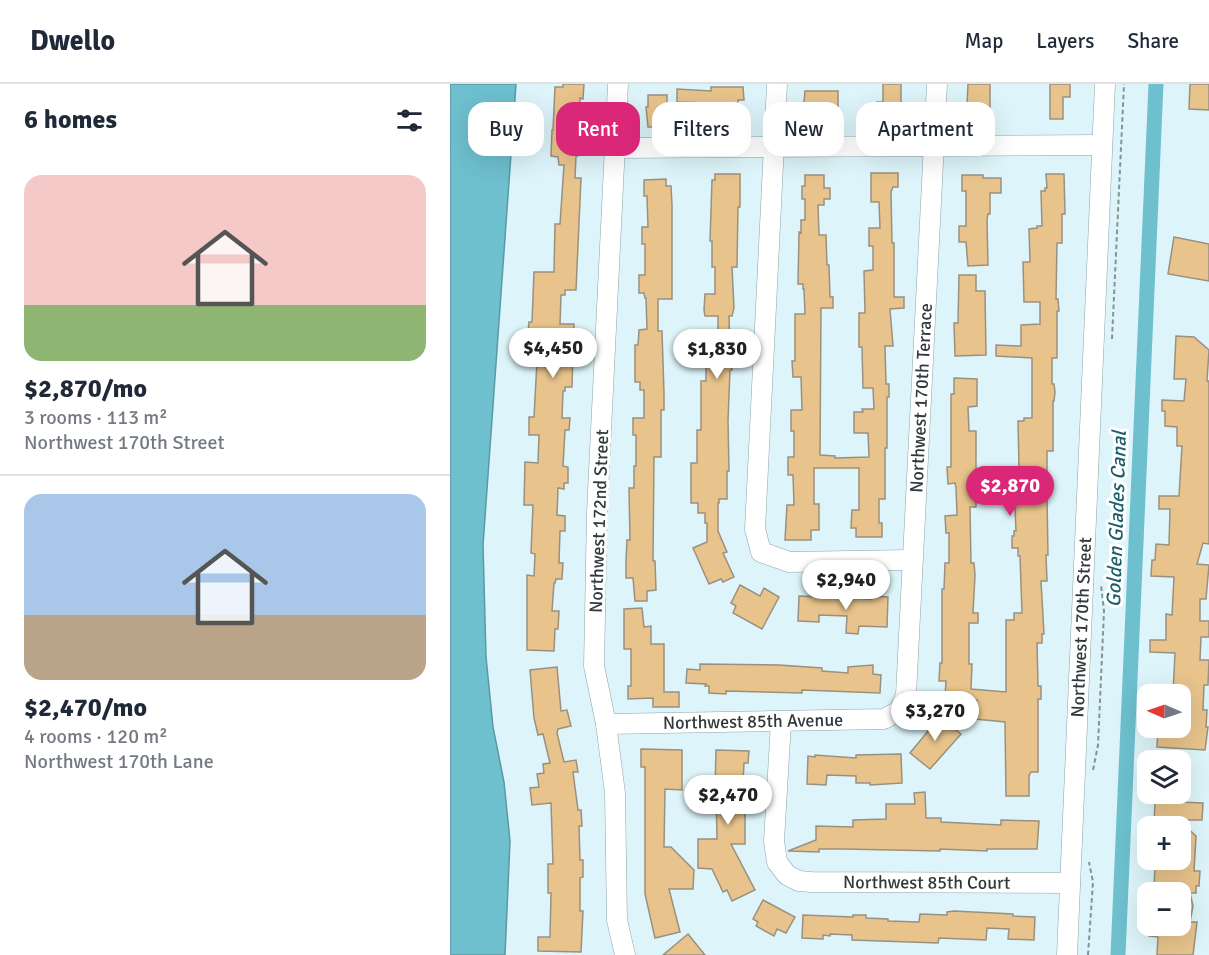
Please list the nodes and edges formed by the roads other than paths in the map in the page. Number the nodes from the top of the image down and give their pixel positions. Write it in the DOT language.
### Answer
graph roads {
  1 [pos="618,84"];
  2 [pos="777,84"];
  3 [pos="937,84"];
  4 [pos="1105,84"];
  5 [pos="617,102"];
  6 [pos="776,102"];
  7 [pos="936,102"];
  8 [pos="1102,145"];
  9 [pos="763,146"];
  10 [pos="995,146"];
  11 [pos="640,148"];
  12 [pos="616,156"];
  13 [pos="774,156"];
  14 [pos="933,156"];
  15 [pos="911,560"];
  16 [pos="899,711"];
  17 [pos="781,723"];
  18 [pos="606,724"];
  19 [pos="1070,883"];
  20 [pos="625,955"];
  21 [pos="1067,955"];
  1 -- 5 [label="street, Northwest 172nd Street"];
  2 -- 6 [label="street"];
  3 -- 7 [label="street, Northwest 170th Terrace"];
  4 -- 8 [label="street, Northwest 170th Street"];
  8 -- 10 [label="street"];
  8 -- 19 [label="street, Northwest 170th Street"];
  9 -- 11 [label="street"];
  12 -- 18 [label="street, Northwest 172nd Street"];
  13 -- 15 [label="street"];
  14 -- 15 [label="street, Northwest 170th Terrace"];
  15 -- 16 [label="street, Northwest 170th Terrace"];
  16 -- 17 [label="street, Northwest 85th Avenue"];
  17 -- 18 [label="street, Northwest 85th Avenue"];
  17 -- 19 [label="street, Northwest 85th Court"];
  18 -- 20 [label="street, Northwest 172nd Street"];
  19 -- 21 [label="street, Northwest 170th Street"];
}
